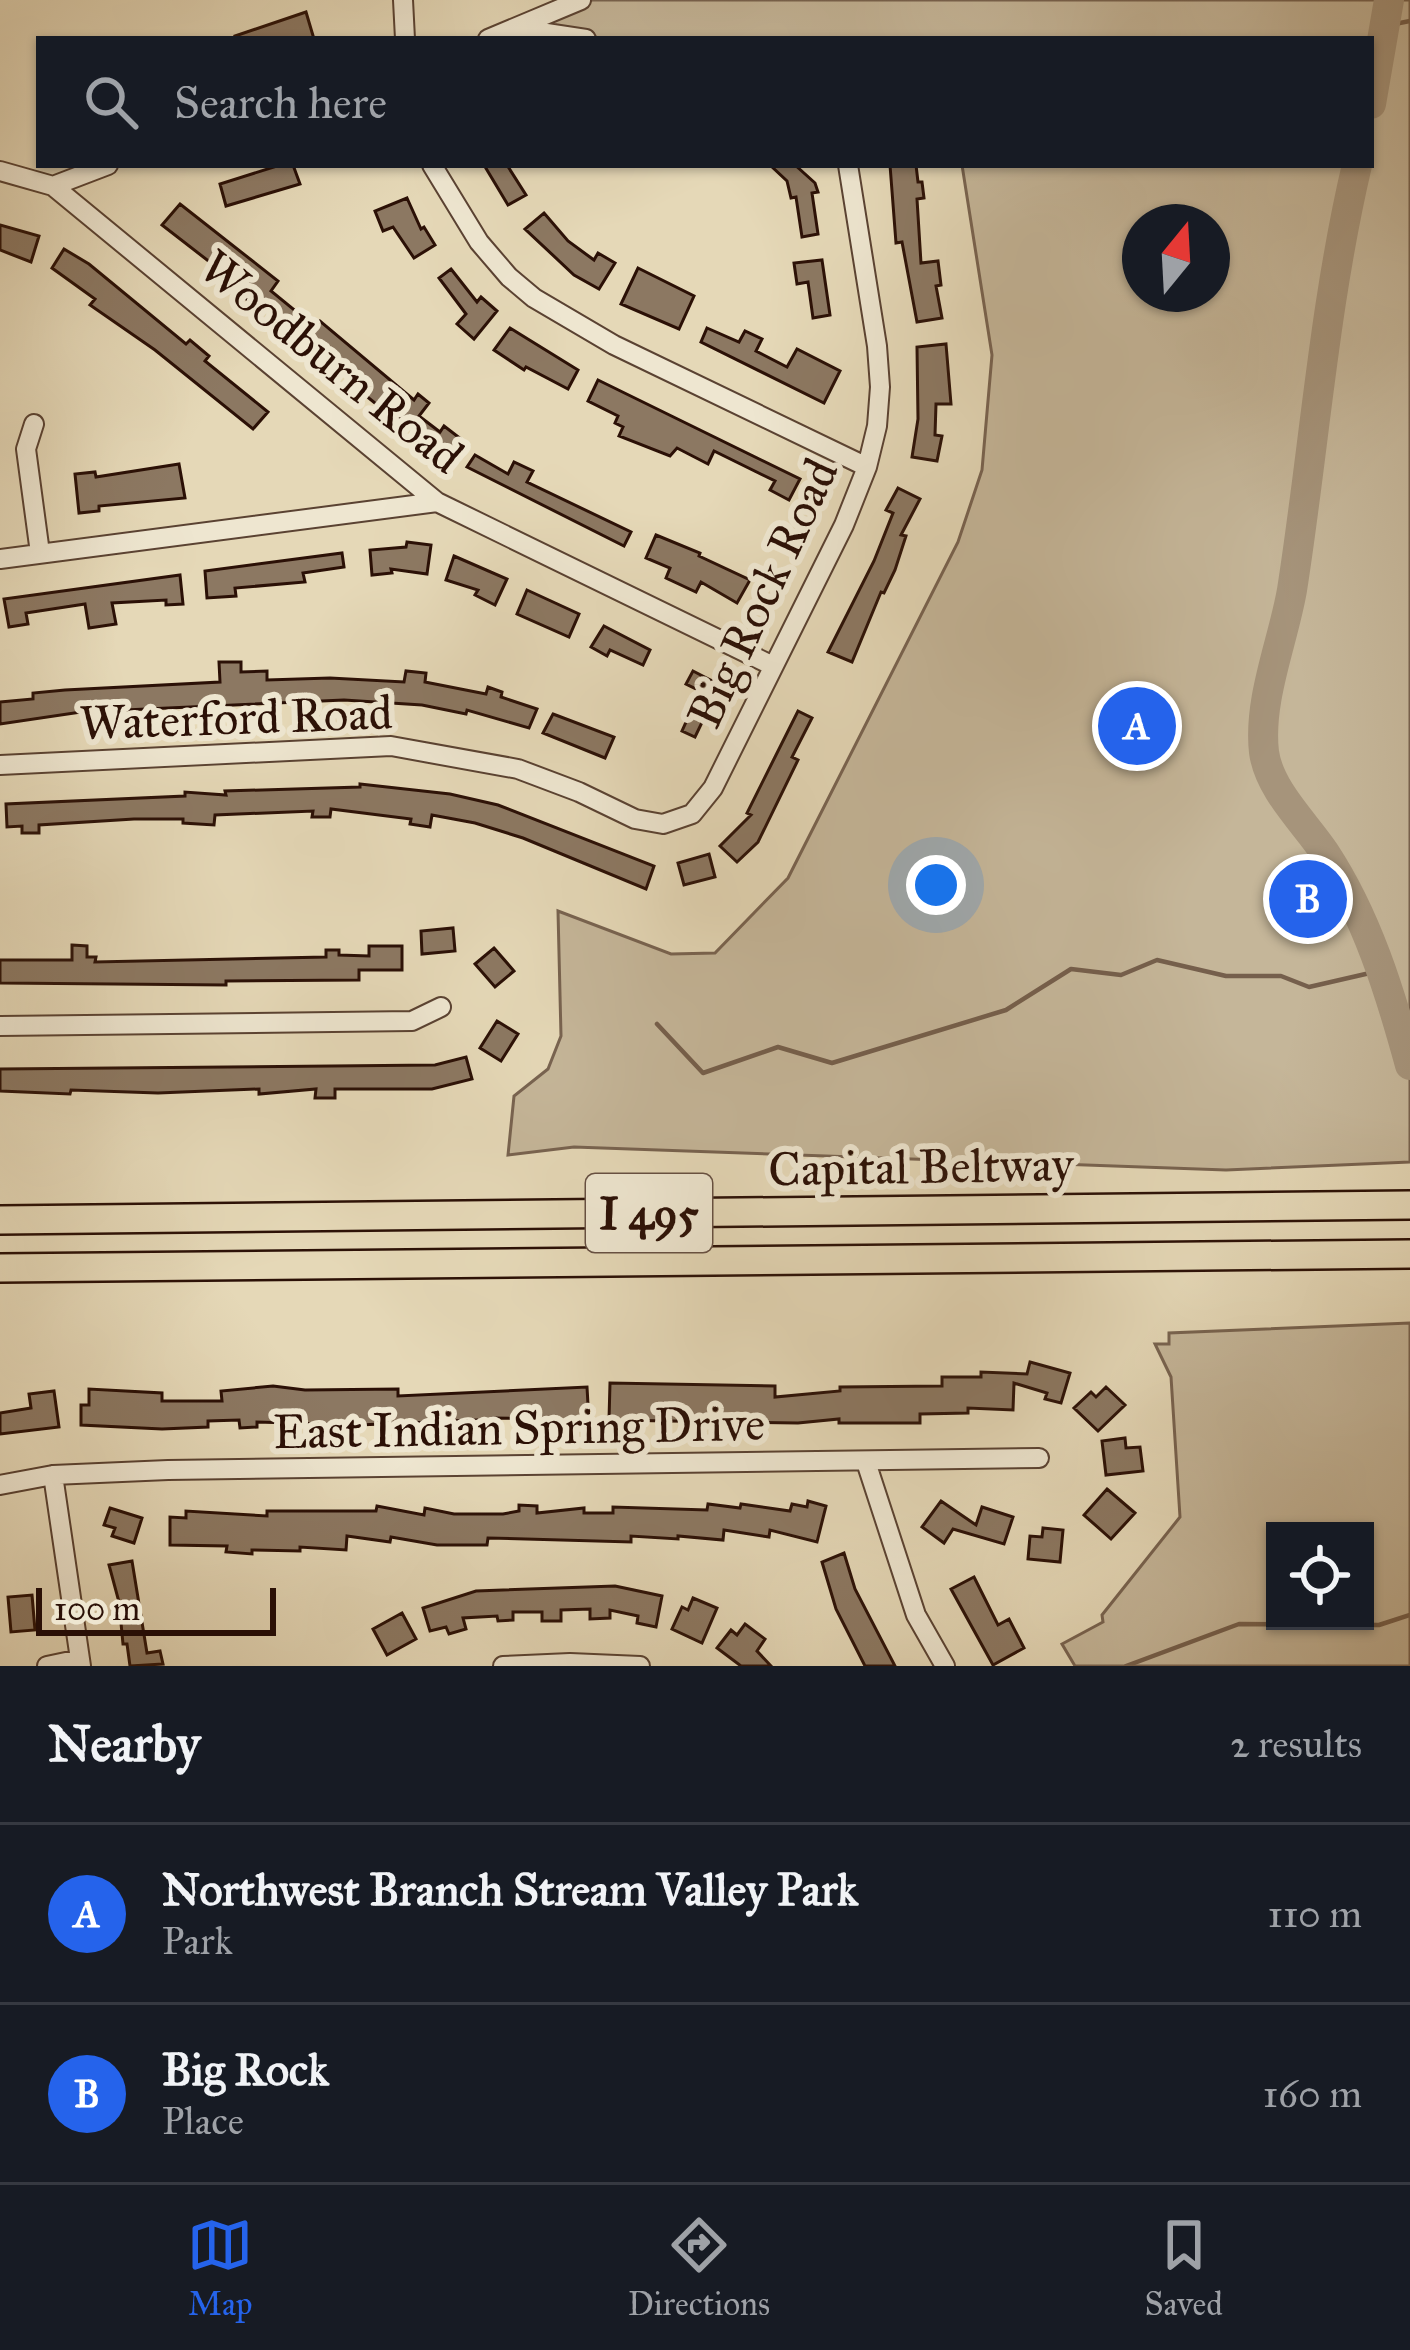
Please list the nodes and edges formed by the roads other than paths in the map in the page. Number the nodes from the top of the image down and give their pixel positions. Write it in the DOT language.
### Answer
graph roads {
  1 [pos="403,0"];
  2 [pos="581,0"];
  3 [pos="520,28"];
  4 [pos="405,36"];
  5 [pos="497,36"];
  6 [pos="568,36"];
  7 [pos="100,168"];
  8 [pos="434,168"];
  9 [pos="848,168"];
  10 [pos="0,171"];
  11 [pos="53,186"];
  12 [pos="34,424"];
  13 [pos="867,467"];
  14 [pos="437,502"];
  15 [pos="40,553"];
  16 [pos="0,559"];
  17 [pos="773,665"];
  18 [pos="0,765"];
  19 [pos="677,822"];
  20 [pos="441,1007"];
  21 [pos="0,1026"];
  22 [pos="1410,1205"];
  23 [pos="0,1220"];
  24 [pos="1410,1254"];
  25 [pos="124,1267"];
  26 [pos="0,1268"];
  27 [pos="0,1283"];
  28 [pos="1039,1458"];
  29 [pos="866,1462"];
  30 [pos="53,1475"];
  31 [pos="0,1485"];
  32 [pos="80,1662"];
  33 [pos="47,1666"];
  34 [pos="503,1666"];
  35 [pos="640,1666"];
  36 [pos="944,1666"];
  1 -- 4 [label="street"];
  2 -- 3 [label="street"];
  3 -- 5 [label="street"];
  3 -- 6 [label="street"];
  7 -- 11 [label="street"];
  8 -- 13 [label="street"];
  9 -- 13 [label="street, Big Rock Road"];
  10 -- 11 [label="street"];
  11 -- 14 [label="street, Woodburn Road"];
  12 -- 15 [label="street"];
  13 -- 17 [label="street, Big Rock Road"];
  14 -- 15 [label="street"];
  14 -- 17 [label="street, Woodburn Road"];
  15 -- 16 [label="street"];
  17 -- 19 [label="street, Big Rock Road"];
  18 -- 19 [label="street, Waterford Road"];
  20 -- 21 [label="street"];
  22 -- 23 [label="highway, Capital Beltway / I 495"];
  24 -- 25 [label="highway, Capital Beltway / I 495"];
  25 -- 26 [label="highway, Capital Beltway / I 495"];
  25 -- 27 [label="highway"];
  28 -- 29 [label="street, East Indian Spring Drive"];
  29 -- 30 [label="street, East Indian Spring Drive"];
  29 -- 36 [label="street"];
  30 -- 31 [label="street, East Indian Spring Drive"];
  30 -- 32 [label="street"];
  32 -- 33 [label="street"];
  34 -- 35 [label="street"];
}
